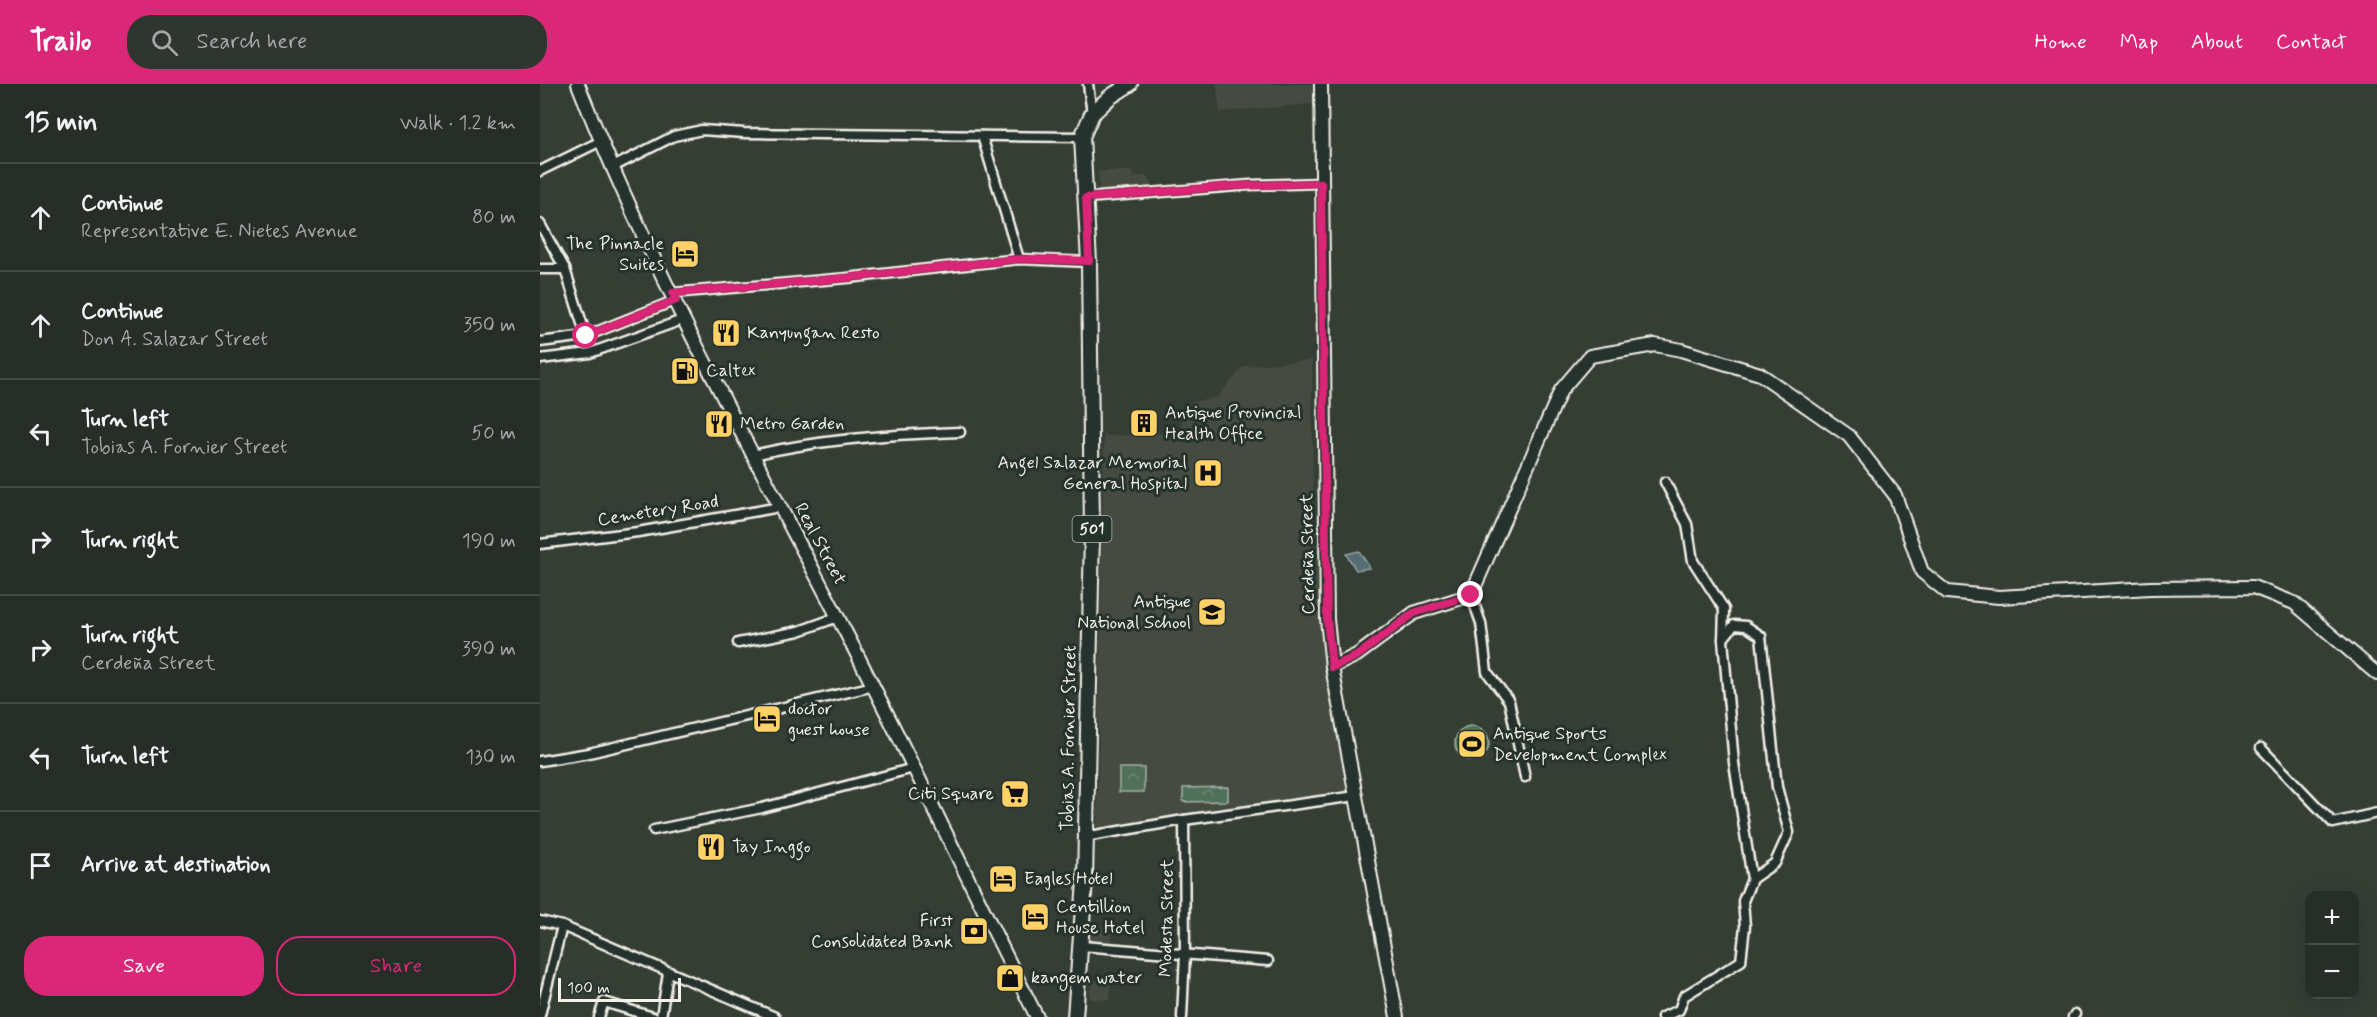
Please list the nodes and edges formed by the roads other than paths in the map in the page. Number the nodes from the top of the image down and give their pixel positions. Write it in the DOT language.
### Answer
graph roads {
  1 [pos="578,84"];
  2 [pos="1088,84"];
  3 [pos="1130,84"];
  4 [pos="1321,84"];
  5 [pos="1092,114"];
  6 [pos="982,136"];
  7 [pos="1082,137"];
  8 [pos="601,141"];
  9 [pos="611,168"];
  10 [pos="540,171"];
  11 [pos="1321,183"];
  12 [pos="1086,198"];
  13 [pos="540,224"];
  14 [pos="1019,259"];
  15 [pos="1089,261"];
  16 [pos="540,269"];
  17 [pos="565,269"];
  18 [pos="675,296"];
  19 [pos="685,319"];
  20 [pos="586,336"];
  21 [pos="540,342"];
  22 [pos="540,359"];
  23 [pos="960,432"];
  24 [pos="753,455"];
  25 [pos="1665,482"];
  26 [pos="780,507"];
  27 [pos="540,544"];
  28 [pos="1471,595"];
  29 [pos="838,617"];
  30 [pos="1723,640"];
  31 [pos="738,643"];
  32 [pos="1332,667"];
  33 [pos="2377,674"];
  34 [pos="873,686"];
  35 [pos="2262,748"];
  36 [pos="540,761"];
  37 [pos="914,768"];
  38 [pos="1525,777"];
  39 [pos="1356,796"];
  40 [pos="2377,813"];
  41 [pos="1184,820"];
  42 [pos="654,830"];
  43 [pos="1084,837"];
  44 [pos="1752,879"];
  45 [pos="540,921"];
  46 [pos="562,926"];
  47 [pos="1082,946"];
  48 [pos="1185,954"];
  49 [pos="1268,961"];
  50 [pos="668,973"];
  51 [pos="542,995"];
  52 [pos="540,1015"];
  53 [pos="599,1017"];
  54 [pos="653,1017"];
  55 [pos="661,1017"];
  56 [pos="775,1017"];
  57 [pos="1037,1017"];
  58 [pos="1075,1017"];
  59 [pos="1082,1017"];
  60 [pos="1182,1017"];
  61 [pos="1397,1017"];
  62 [pos="1662,1017"];
  1 -- 8 [label="main road, Real Street"];
  2 -- 5 [label="street"];
  3 -- 5 [label="main road, Tobias A. Fornier Street / 501"];
  4 -- 11 [label="main road, Cerdeña Street"];
  5 -- 7 [label="main road, Tobias A. Fornier Street / 501"];
  6 -- 7 [label="street"];
  6 -- 9 [label="street"];
  6 -- 14 [label="street"];
  7 -- 12 [label="main road, Tobias A. Fornier Street / 501"];
  8 -- 9 [label="main road, Real Street"];
  8 -- 10 [label="street"];
  9 -- 18 [label="main road, Real Street"];
  11 -- 12 [label="street"];
  11 -- 32 [label="main road, Cerdeña Street"];
  12 -- 15 [label="main road, Tobias A. Fornier Street / 501"];
  13 -- 17 [label="street"];
  14 -- 15 [label="street"];
  14 -- 18 [label="street"];
  15 -- 43 [label="main road, Tobias A. Fornier Street / 501"];
  16 -- 17 [label="street"];
  17 -- 20 [label="street"];
  18 -- 19 [label="main road, Real Street"];
  18 -- 20 [label="street"];
  19 -- 22 [label="street"];
  19 -- 24 [label="main road, Real Street"];
  20 -- 21 [label="street"];
  23 -- 24 [label="street"];
  24 -- 26 [label="main road, Real Street"];
  25 -- 30 [label="street"];
  26 -- 27 [label="street, Cemetery Road"];
  26 -- 29 [label="main road, Real Street"];
  28 -- 32 [label="main road"];
  28 -- 33 [label="main road"];
  28 -- 38 [label="street"];
  29 -- 31 [label="street"];
  29 -- 34 [label="main road, Real Street"];
  30 -- 44 [label="street"];
  30 -- 44 [label="street"];
  32 -- 39 [label="main road, Cerdeña Street"];
  34 -- 36 [label="street"];
  34 -- 37 [label="main road, Real Street"];
  35 -- 40 [label="street"];
  37 -- 42 [label="street"];
  37 -- 57 [label="main road, Real Street"];
  39 -- 41 [label="street"];
  39 -- 61 [label="main road, Cerdeña Street"];
  41 -- 43 [label="street"];
  41 -- 48 [label="street, Modesta Street"];
  43 -- 47 [label="main road, Tobias A. Fornier Street / 501"];
  44 -- 62 [label="street"];
  45 -- 46 [label="street"];
  46 -- 50 [label="street"];
  46 -- 51 [label="street"];
  47 -- 48 [label="street"];
  47 -- 58 [label="main road, Tobias A. Fornier Street / 501"];
  47 -- 59 [label="main road, Tobias A. Fornier Street / 501"];
  48 -- 49 [label="street"];
  48 -- 60 [label="street, Modesta Street"];
  50 -- 55 [label="street"];
  50 -- 56 [label="street"];
  51 -- 52 [label="street"];
  53 -- 54 [label="street"];
}
